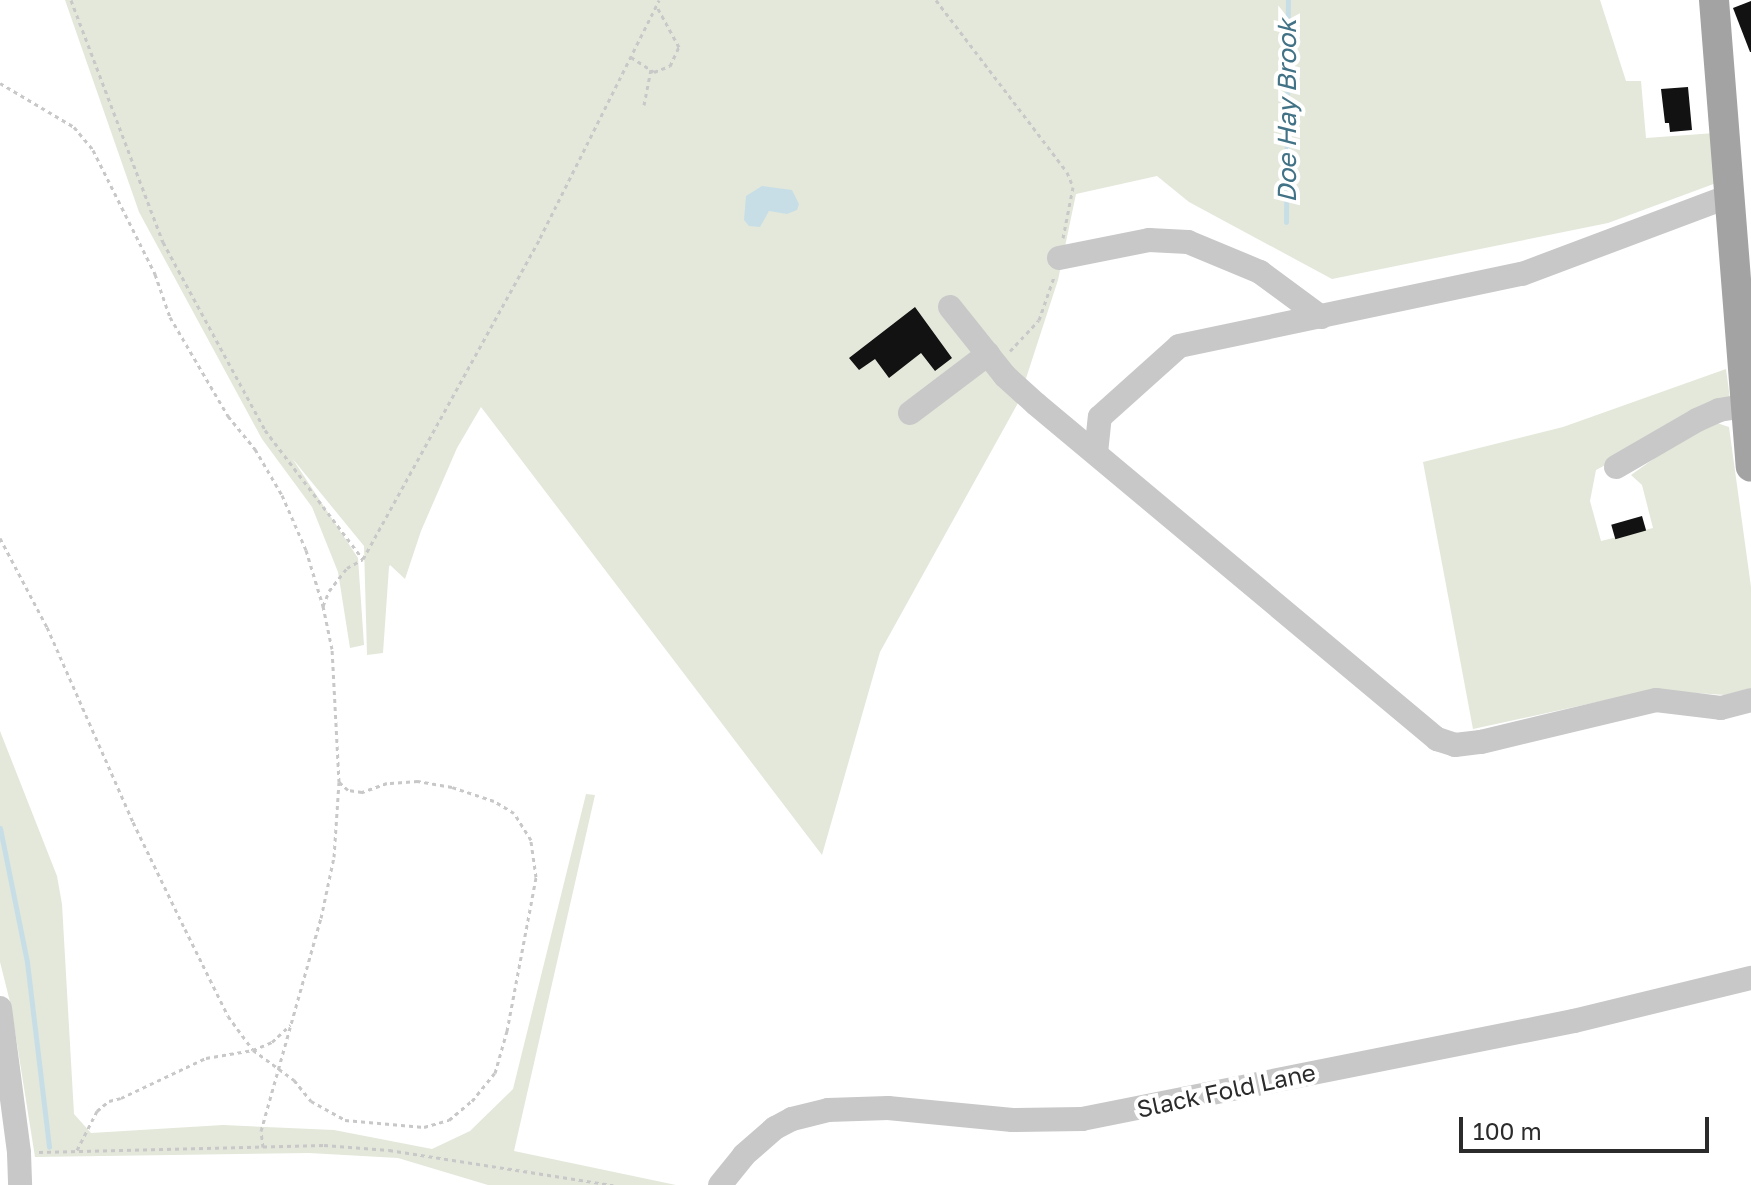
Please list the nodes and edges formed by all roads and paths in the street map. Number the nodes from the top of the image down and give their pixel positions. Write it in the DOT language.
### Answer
graph roads {
  1 [pos="71,0"];
  2 [pos="936,0"];
  3 [pos="1714,0"];
  4 [pos="658,2"];
  5 [pos="631,57"];
  6 [pos="651,69"];
  7 [pos="0,83"];
  8 [pos="644,105"];
  9 [pos="1732,195"];
  10 [pos="1059,258"];
  11 [pos="950,307"];
  12 [pos="1321,317"];
  13 [pos="992,359"];
  14 [pos="1745,406"];
  15 [pos="910,413"];
  16 [pos="1096,453"];
  17 [pos="1616,467"];
  18 [pos="1751,467"];
  19 [pos="0,538"];
  20 [pos="363,559"];
  21 [pos="323,606"];
  22 [pos="1751,700"];
  23 [pos="339,782"];
  24 [pos="1751,978"];
  25 [pos="0,1008"];
  26 [pos="294,1018"];
  27 [pos="3,1038"];
  28 [pos="253,1050"];
  29 [pos="280,1071"];
  30 [pos="263,1147"];
  31 [pos="76,1151"];
  32 [pos="19,1153"];
  33 [pos="20,1185"];
  34 [pos="613,1185"];
  35 [pos="720,1185"];
  1 -- 20 [label="path"];
  2 -- 10 [label="path"];
  3 -- 9 [label="main road"];
  4 -- 5 [label="path"];
  4 -- 6 [label="path"];
  5 -- 6 [label="path"];
  5 -- 20 [label="path"];
  6 -- 8 [label="path"];
  7 -- 21 [label="path"];
  9 -- 12 [label="street"];
  9 -- 14 [label="main road"];
  10 -- 12 [label="street"];
  10 -- 13 [label="path"];
  11 -- 13 [label="street"];
  12 -- 16 [label="street"];
  13 -- 15 [label="street"];
  13 -- 16 [label="street"];
  14 -- 17 [label="street"];
  14 -- 18 [label="main road"];
  16 -- 22 [label="street"];
  19 -- 28 [label="path"];
  20 -- 21 [label="path"];
  21 -- 23 [label="path"];
  23 -- 26 [label="path"];
  23 -- 29 [label="path"];
  24 -- 35 [label="street, Slack Fold Lane"];
  25 -- 27 [label="street"];
  26 -- 28 [label="path"];
  26 -- 29 [label="path"];
  27 -- 32 [label="street"];
  28 -- 29 [label="path"];
  28 -- 31 [label="path"];
  29 -- 30 [label="path"];
  30 -- 31 [label="path"];
  30 -- 34 [label="path"];
  31 -- 32 [label="path"];
  32 -- 33 [label="street"];
}
